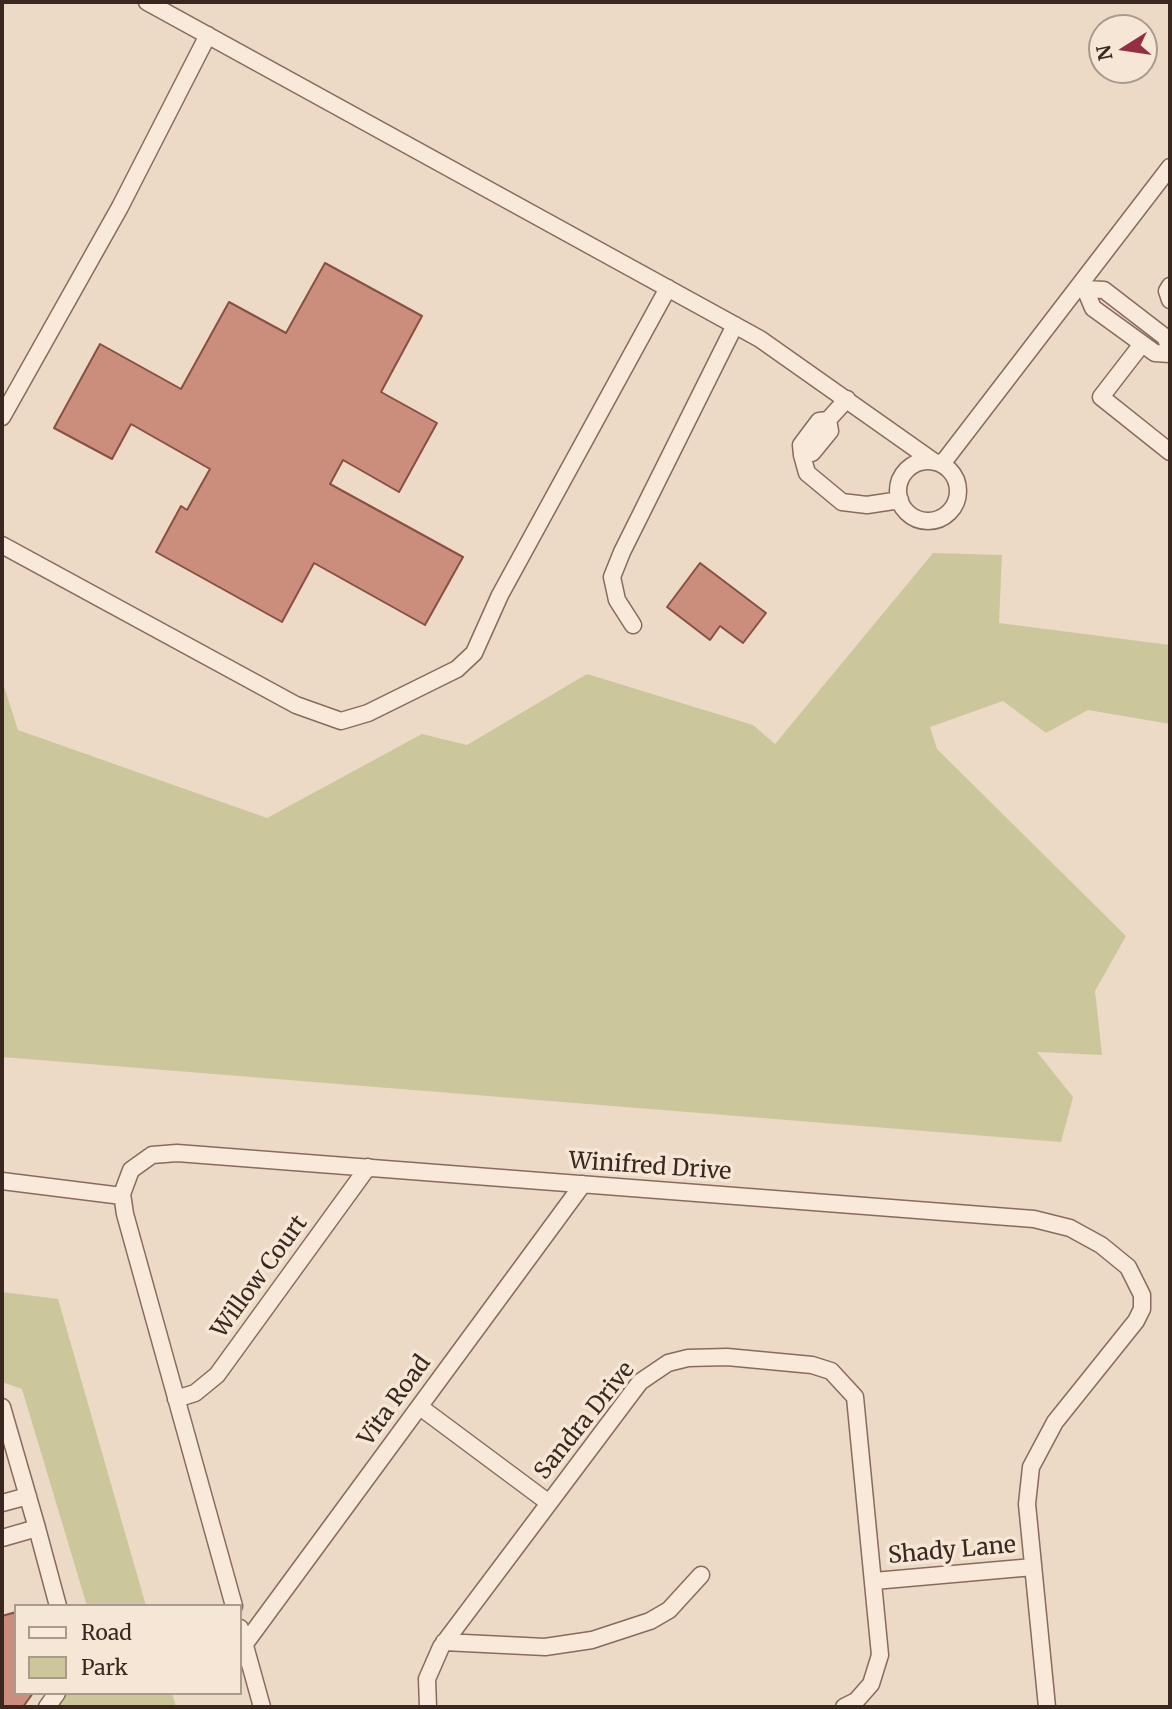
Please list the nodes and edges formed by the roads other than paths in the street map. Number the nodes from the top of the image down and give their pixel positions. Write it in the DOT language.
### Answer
graph roads {
  1 [pos="147,2"];
  2 [pos="208,35"];
  3 [pos="1170,167"];
  4 [pos="1170,286"];
  5 [pos="668,288"];
  6 [pos="1083,288"];
  7 [pos="1170,300"];
  8 [pos="735,325"];
  9 [pos="1142,344"];
  10 [pos="1170,351"];
  11 [pos="847,399"];
  12 [pos="2,417"];
  13 [pos="1170,452"];
  14 [pos="937,463"];
  15 [pos="900,500"];
  16 [pos="2,545"];
  17 [pos="633,625"];
  18 [pos="368,1167"];
  19 [pos="2,1181"];
  20 [pos="583,1184"];
  21 [pos="122,1196"];
  22 [pos="176,1399"];
  23 [pos="2,1407"];
  24 [pos="419,1407"];
  25 [pos="10,1459"];
  26 [pos="28,1496"];
  27 [pos="2,1503"];
  28 [pos="549,1503"];
  29 [pos="37,1528"];
  30 [pos="2,1538"];
  31 [pos="1034,1567"];
  32 [pos="701,1575"];
  33 [pos="874,1581"];
  34 [pos="57,1604"];
  35 [pos="233,1604"];
  36 [pos="242,1636"];
  37 [pos="444,1642"];
  38 [pos="244,1645"];
  39 [pos="262,1707"];
  40 [pos="428,1707"];
  41 [pos="844,1707"];
  42 [pos="1047,1707"];
  1 -- 2 [label="street"];
  2 -- 5 [label="street"];
  2 -- 12 [label="street"];
  3 -- 6 [label="street"];
  4 -- 7 [label="street"];
  5 -- 8 [label="street"];
  5 -- 16 [label="street"];
  6 -- 9 [label="street"];
  6 -- 10 [label="street"];
  6 -- 14 [label="street"];
  8 -- 11 [label="street"];
  8 -- 17 [label="street"];
  9 -- 10 [label="street"];
  9 -- 13 [label="street"];
  11 -- 14 [label="street"];
  11 -- 15 [label="street"];
  14 -- 15 [label="street"];
  14 -- 15 [label="street"];
  18 -- 20 [label="street, Winifred Drive"];
  18 -- 21 [label="street, Winifred Drive"];
  18 -- 22 [label="street, Willow Court"];
  19 -- 21 [label="street"];
  20 -- 24 [label="street, Vita Road"];
  20 -- 31 [label="street, Winifred Drive"];
  21 -- 22 [label="street"];
  22 -- 35 [label="street"];
  23 -- 25 [label="street"];
  24 -- 28 [label="street"];
  24 -- 38 [label="street, Vita Road"];
  25 -- 26 [label="street"];
  26 -- 27 [label="street"];
  26 -- 29 [label="street"];
  28 -- 33 [label="street, Sandra Drive"];
  28 -- 37 [label="street, Sandra Drive"];
  29 -- 30 [label="street"];
  29 -- 34 [label="street"];
  31 -- 33 [label="street, Shady Lane"];
  31 -- 42 [label="street, Winifred Drive"];
  32 -- 37 [label="street"];
  33 -- 41 [label="street, Sandra Drive"];
  36 -- 38 [label="street"];
  37 -- 40 [label="street, Sandra Drive"];
  38 -- 39 [label="street"];
}
